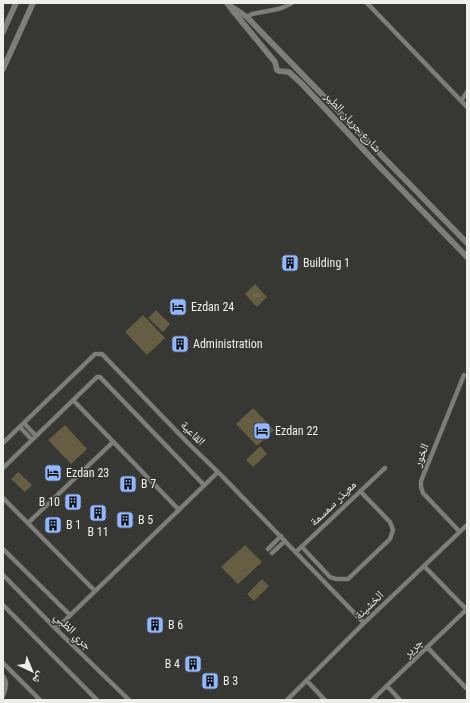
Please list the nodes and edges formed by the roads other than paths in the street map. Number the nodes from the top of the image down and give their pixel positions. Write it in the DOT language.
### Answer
graph roads {
  1 [pos="16,3"];
  2 [pos="33,3"];
  3 [pos="227,3"];
  4 [pos="292,3"];
  5 [pos="367,3"];
  6 [pos="247,17"];
  7 [pos="245,25"];
  8 [pos="3,32"];
  9 [pos="290,62"];
  10 [pos="3,69"];
  11 [pos="282,71"];
  12 [pos="467,92"];
  13 [pos="461,101"];
  14 [pos="467,107"];
  15 [pos="467,242"];
  16 [pos="467,257"];
  17 [pos="464,375"];
  18 [pos="73,400"];
  19 [pos="24,423"];
  20 [pos="20,427"];
  21 [pos="36,436"];
  22 [pos="32,440"];
  23 [pos="113,442"];
  24 [pos="3,443"];
  25 [pos="3,468"];
  26 [pos="385,468"];
  27 [pos="218,472"];
  28 [pos="204,484"];
  29 [pos="360,491"];
  30 [pos="3,498"];
  31 [pos="179,510"];
  32 [pos="28,523"];
  33 [pos="464,528"];
  34 [pos="467,533"];
  35 [pos="281,536"];
  36 [pos="285,541"];
  37 [pos="302,547"];
  38 [pos="3,549"];
  39 [pos="268,549"];
  40 [pos="296,552"];
  41 [pos="272,553"];
  42 [pos="424,566"];
  43 [pos="3,575"];
  44 [pos="95,591"];
  45 [pos="3,605"];
  46 [pos="467,610"];
  47 [pos="70,615"];
  48 [pos="364,623"];
  49 [pos="56,629"];
  50 [pos="427,648"];
  51 [pos="3,663"];
  52 [pos="3,676"];
  53 [pos="307,681"];
  54 [pos="387,686"];
  55 [pos="467,689"];
  56 [pos="3,696"];
  57 [pos="40,700"];
  58 [pos="97,700"];
  59 [pos="129,700"];
  60 [pos="286,700"];
  61 [pos="326,700"];
  62 [pos="372,700"];
  63 [pos="400,700"];
  1 -- 8 [label="street"];
  2 -- 10 [label="street"];
  3 -- 6 [label="street, شارع جريان الطير"];
  3 -- 7 [label="street, شارع جريان الطير"];
  4 -- 6 [label="street"];
  5 -- 13 [label="street"];
  6 -- 7 [label="street"];
  6 -- 9 [label="street, شارع جريان الطير"];
  7 -- 11 [label="street, شارع جريان الطير"];
  9 -- 11 [label="street"];
  9 -- 15 [label="street, شارع جريان الطير"];
  11 -- 16 [label="street, شارع جريان الطير"];
  12 -- 13 [label="street"];
  13 -- 14 [label="street"];
  17 -- 33 [label="street, الخور"];
  18 -- 21 [label="street"];
  18 -- 23 [label="street"];
  18 -- 28 [label="street"];
  19 -- 20 [label="street, القاعية"];
  19 -- 21 [label="street"];
  19 -- 27 [label="street, القاعية"];
  20 -- 22 [label="street"];
  20 -- 24 [label="street, القاعية"];
  21 -- 22 [label="street"];
  22 -- 25 [label="street"];
  23 -- 31 [label="street"];
  23 -- 32 [label="street"];
  26 -- 29 [label="street, معيذر سمسمة"];
  27 -- 28 [label="street"];
  27 -- 35 [label="street, القاعية"];
  28 -- 31 [label="street"];
  29 -- 37 [label="street, معيذر سمسمة"];
  29 -- 37 [label="street"];
  30 -- 32 [label="street"];
  31 -- 44 [label="street"];
  32 -- 44 [label="street"];
  33 -- 34 [label="street, الخور"];
  33 -- 42 [label="street, الخشينة"];
  35 -- 36 [label="street, القاعية"];
  35 -- 39 [label="street"];
  36 -- 40 [label="street, القاعية"];
  36 -- 41 [label="street"];
  37 -- 40 [label="street, معيذر سمسمة"];
  38 -- 47 [label="street"];
  40 -- 48 [label="street, القاعية"];
  42 -- 46 [label="street"];
  42 -- 48 [label="street, الخشينة"];
  43 -- 49 [label="street, جري الظبي"];
  44 -- 47 [label="street"];
  45 -- 58 [label="street"];
  46 -- 50 [label="street, جرير"];
  47 -- 49 [label="street"];
  48 -- 53 [label="street, الخشينة"];
  49 -- 59 [label="street, جري الظبي"];
  50 -- 54 [label="street, جرير"];
  50 -- 55 [label="street"];
  51 -- 57 [label="street"];
  52 -- 56 [label="street"];
  53 -- 60 [label="street, الخشينة"];
  53 -- 61 [label="street"];
  54 -- 62 [label="street, جرير"];
  54 -- 63 [label="street"];
}
